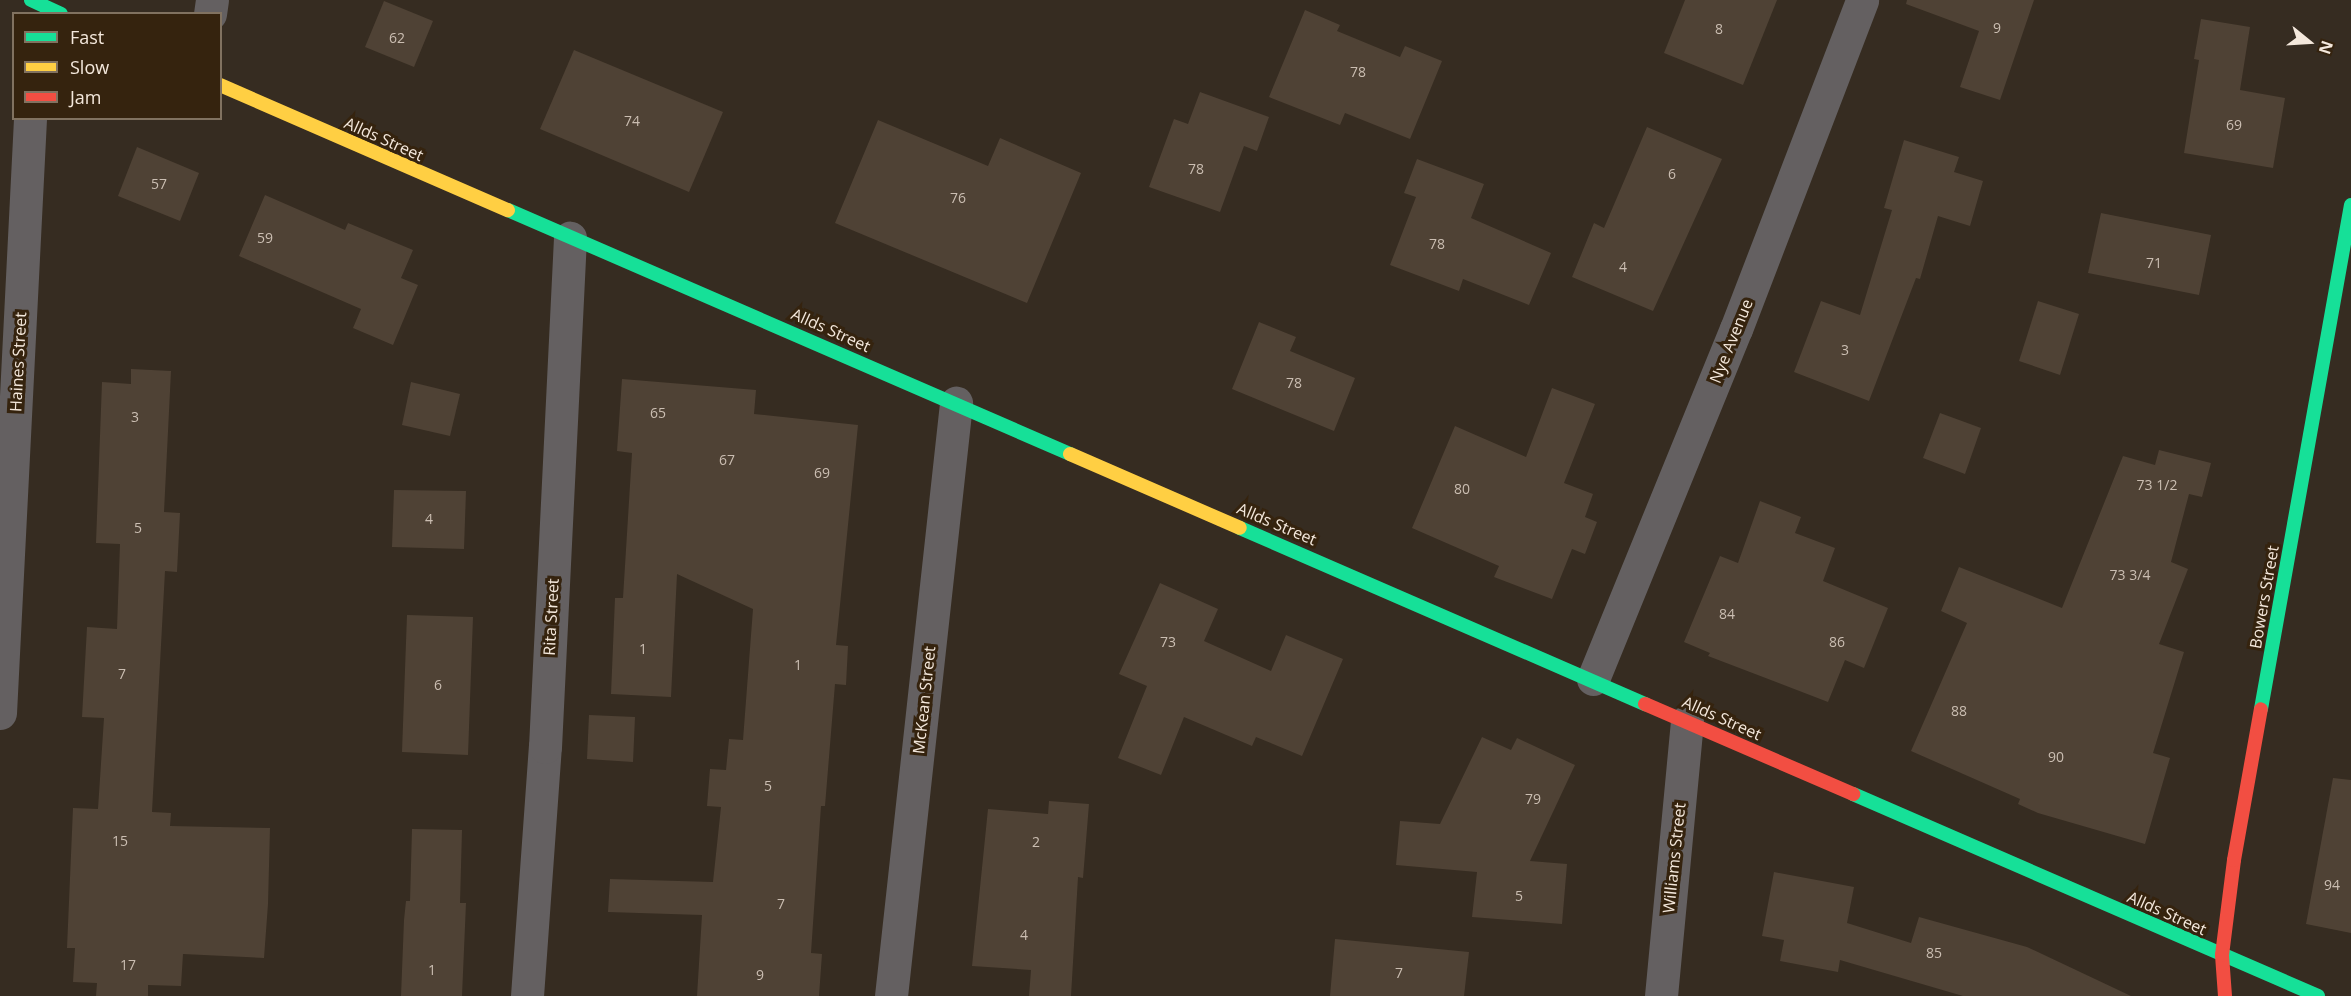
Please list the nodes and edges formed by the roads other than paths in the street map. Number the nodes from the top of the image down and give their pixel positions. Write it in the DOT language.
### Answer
graph roads {
  1 [pos="1862,0"];
  2 [pos="222,86"];
  3 [pos="30,120"];
  4 [pos="2351,205"];
  5 [pos="570,238"];
  6 [pos="956,403"];
  7 [pos="1593,679"];
  8 [pos="0,713"];
  9 [pos="1688,721"];
  10 [pos="2222,955"];
  11 [pos="527,996"];
  12 [pos="891,996"];
  13 [pos="1661,996"];
  14 [pos="2225,996"];
  15 [pos="2318,996"];
  1 -- 7 [label="street, Nye Avenue"];
  2 -- 5 [label="street, Allds Street"];
  3 -- 8 [label="street, Haines Street"];
  4 -- 10 [label="street, Bowers Street"];
  5 -- 6 [label="street, Allds Street"];
  5 -- 11 [label="street, Rita Street"];
  6 -- 7 [label="street, Allds Street"];
  6 -- 12 [label="street, McKean Street"];
  7 -- 9 [label="street, Allds Street"];
  9 -- 10 [label="street, Allds Street"];
  9 -- 13 [label="street, Williams Street"];
  10 -- 14 [label="street, Bowers Street"];
  10 -- 15 [label="street, Allds Street"];
}
